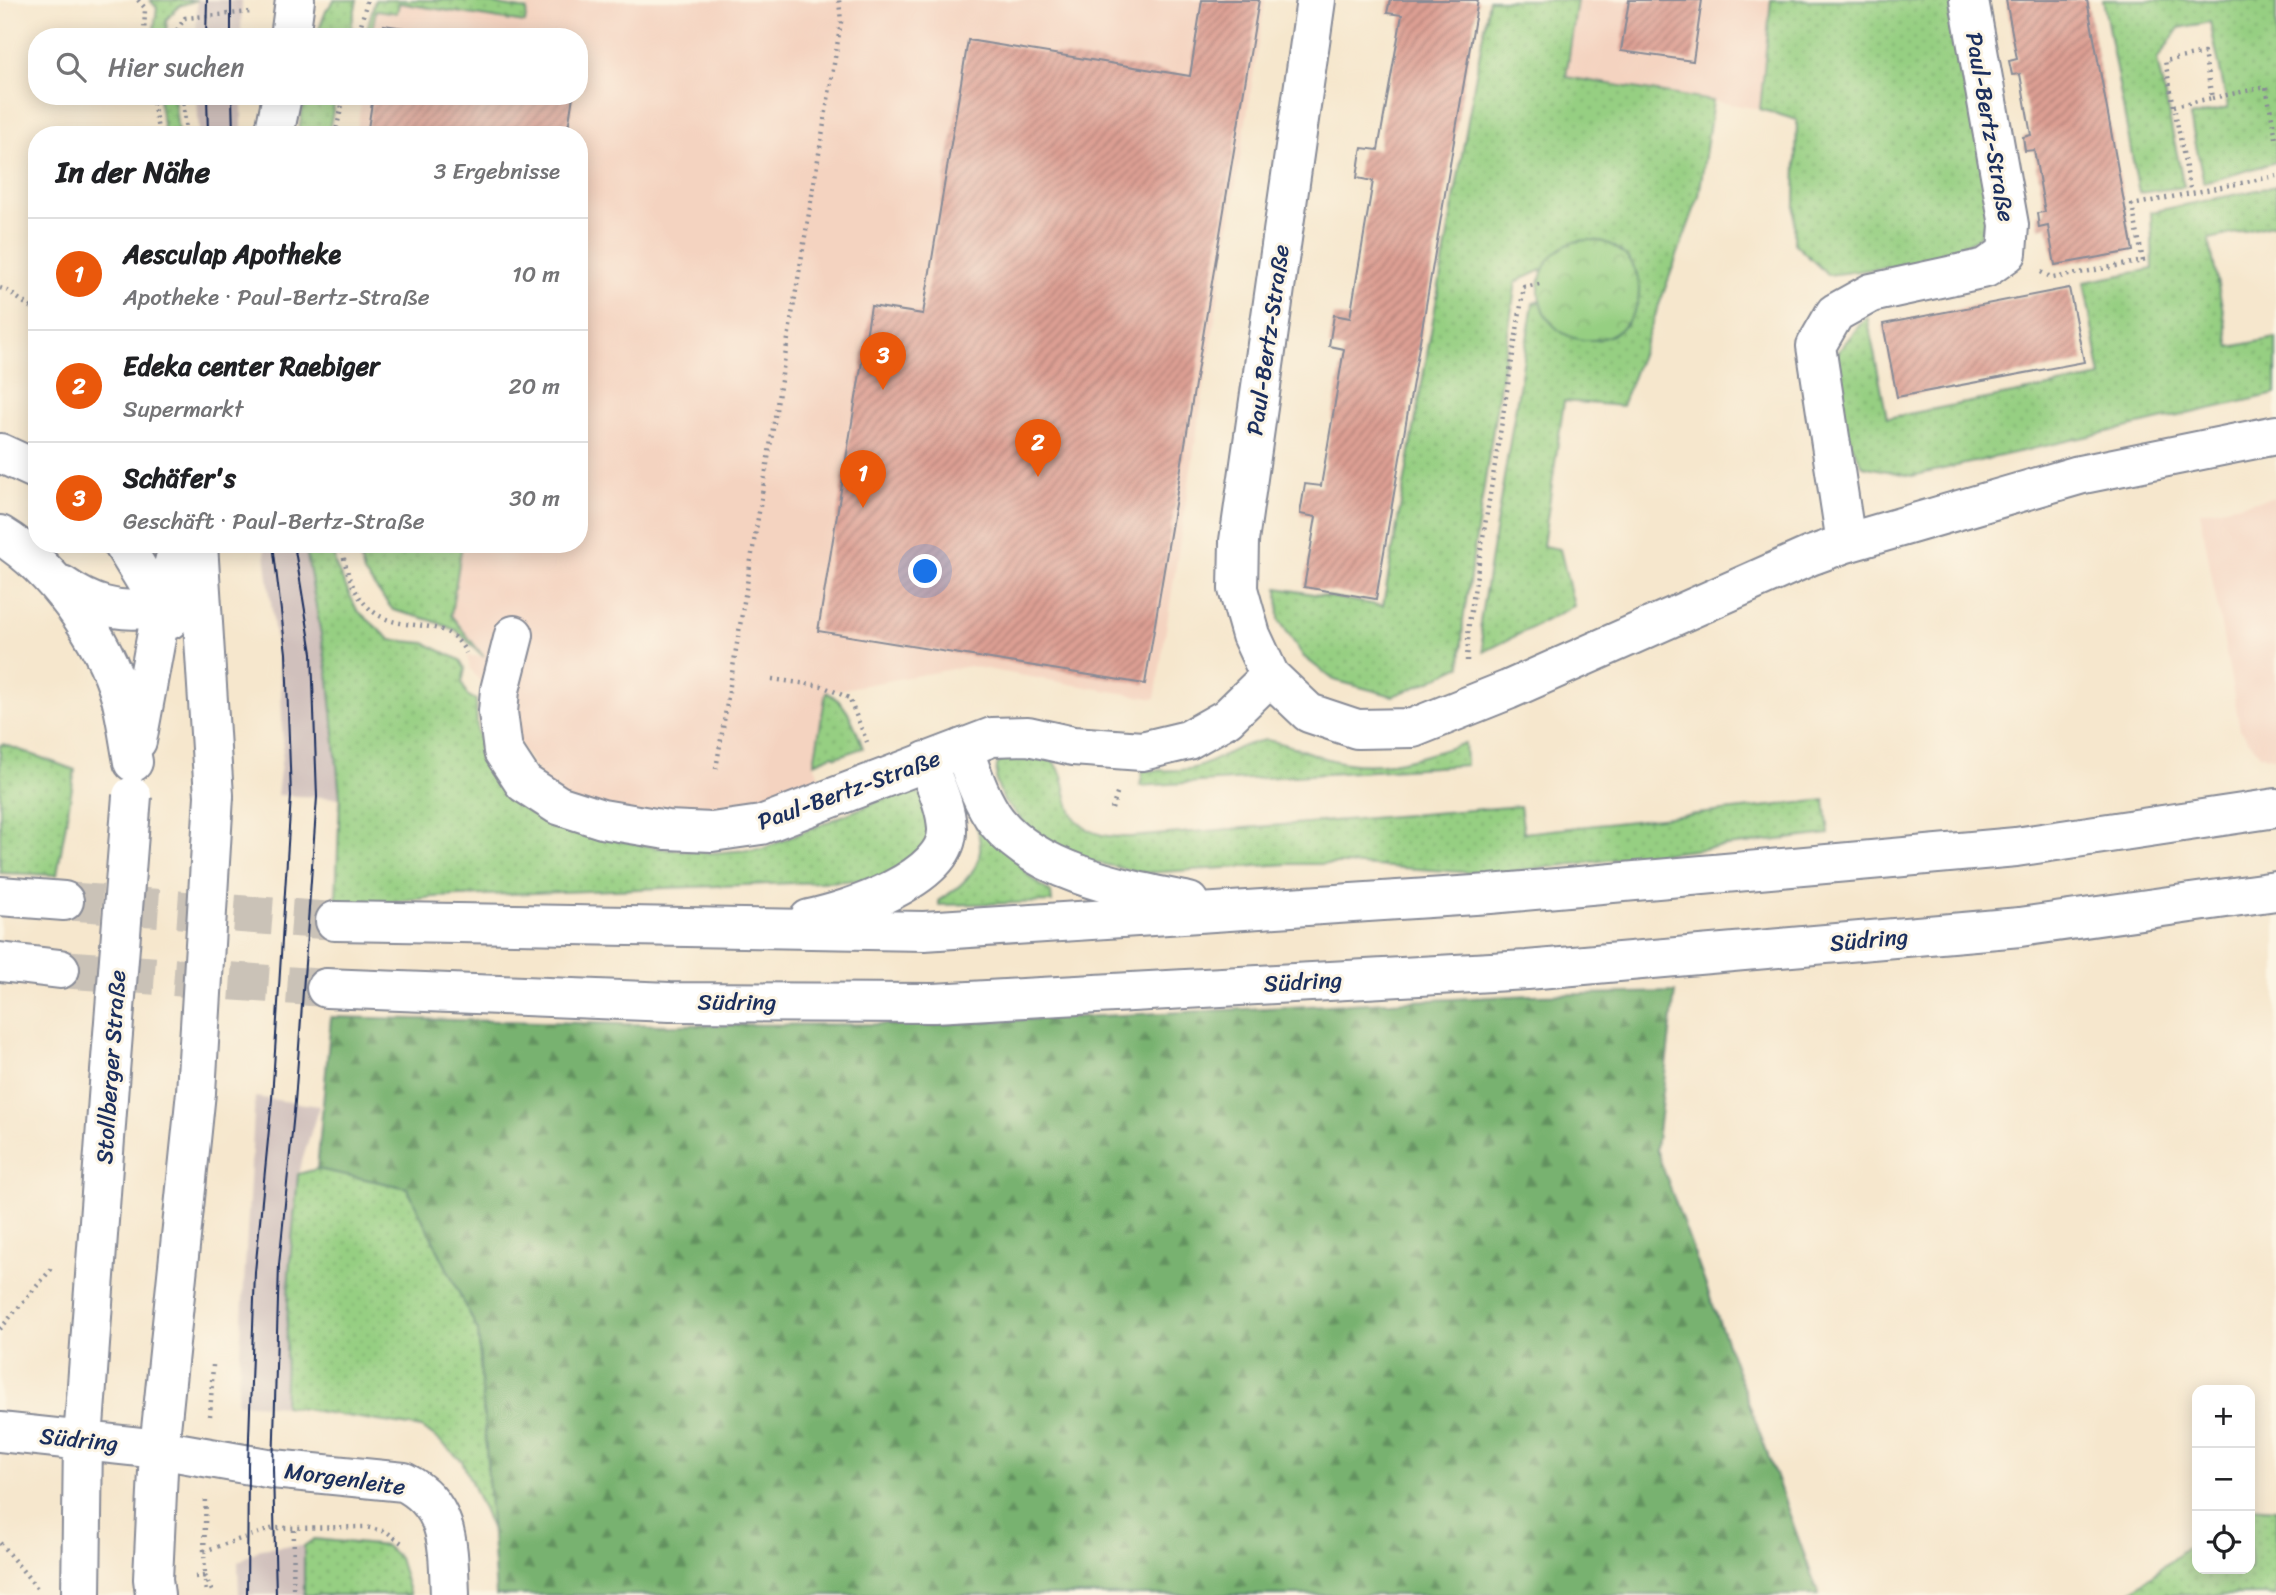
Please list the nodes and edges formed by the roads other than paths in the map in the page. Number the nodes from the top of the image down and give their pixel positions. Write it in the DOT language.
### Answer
graph roads {
  1 [pos="295,0"];
  2 [pos="1316,0"];
  3 [pos="1969,0"];
  4 [pos="291,28"];
  5 [pos="280,105"];
  6 [pos="276,126"];
  7 [pos="2276,435"];
  8 [pos="0,440"];
  9 [pos="28,442"];
  10 [pos="0,453"];
  11 [pos="28,466"];
  12 [pos="0,535"];
  13 [pos="1846,543"];
  14 [pos="129,553"];
  15 [pos="192,553"];
  16 [pos="46,573"];
  17 [pos="162,606"];
  18 [pos="514,635"];
  19 [pos="1270,676"];
  20 [pos="209,745"];
  21 [pos="964,748"];
  22 [pos="926,761"];
  23 [pos="132,779"];
  24 [pos="2276,808"];
  25 [pos="2276,891"];
  26 [pos="0,895"];
  27 [pos="64,901"];
  28 [pos="1246,911"];
  29 [pos="335,921"];
  30 [pos="748,929"];
  31 [pos="0,962"];
  32 [pos="60,969"];
  33 [pos="326,988"];
  34 [pos="0,1432"];
  35 [pos="83,1440"];
  36 [pos="159,1449"];
  37 [pos="154,1587"];
  38 [pos="80,1589"];
  39 [pos="450,1595"];
  1 -- 4 [label="main road"];
  2 -- 19 [label="main road, Paul-Bertz-Straße"];
  3 -- 13 [label="main road, Paul-Bertz-Straße"];
  5 -- 6 [label="main road"];
  7 -- 13 [label="main road, Paul-Bertz-Straße"];
  8 -- 9 [label="main road"];
  10 -- 11 [label="main road"];
  12 -- 16 [label="main road"];
  13 -- 19 [label="main road, Paul-Bertz-Straße"];
  14 -- 17 [label="main road"];
  15 -- 17 [label="main road, Stollberger Straße"];
  15 -- 20 [label="main road, Stollberger Straße"];
  16 -- 17 [label="main road"];
  16 -- 23 [label="main road"];
  17 -- 20 [label="main road"];
  17 -- 23 [label="main road, Stollberger Straße"];
  18 -- 22 [label="main road, Paul-Bertz-Straße"];
  19 -- 21 [label="main road, Paul-Bertz-Straße"];
  20 -- 36 [label="main road, Stollberger Straße, bridge"];
  21 -- 22 [label="main road, Paul-Bertz-Straße"];
  21 -- 28 [label="main road"];
  22 -- 30 [label="main road"];
  23 -- 35 [label="main road, Stollberger Straße, bridge"];
  24 -- 28 [label="main road"];
  25 -- 33 [label="main road, Südring"];
  26 -- 27 [label="main road"];
  28 -- 30 [label="main road"];
  29 -- 30 [label="main road"];
  31 -- 32 [label="main road"];
  34 -- 35 [label="main road, Südring"];
  35 -- 36 [label="main road, Südring"];
  35 -- 38 [label="main road, Stollberger Straße"];
  36 -- 37 [label="main road, Stollberger Straße"];
  36 -- 39 [label="main road, Morgenleite"];
}
